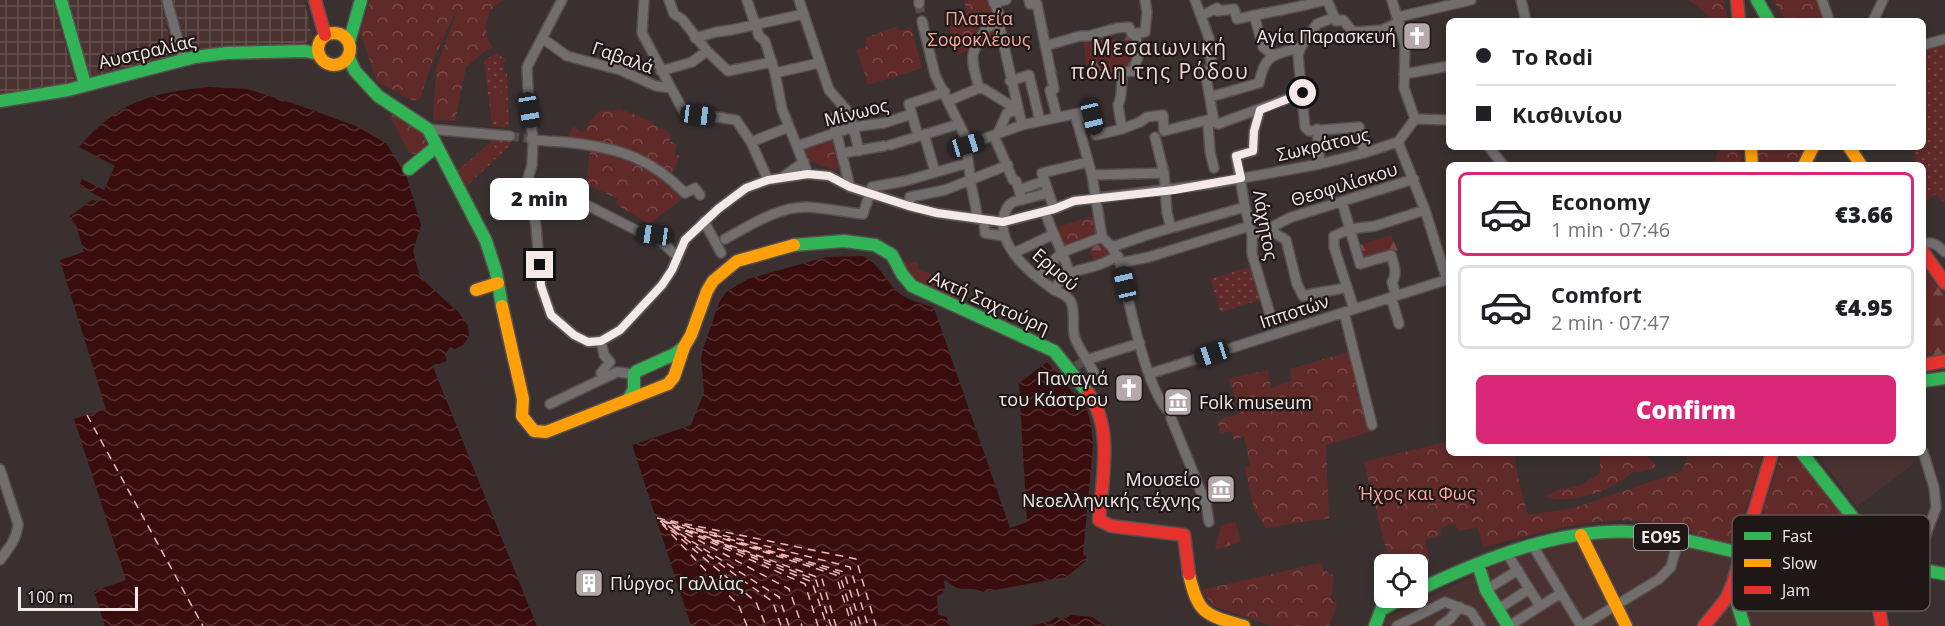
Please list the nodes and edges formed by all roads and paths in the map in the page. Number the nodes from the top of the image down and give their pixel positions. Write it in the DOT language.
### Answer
graph roads {
  1 [pos="61,0"];
  2 [pos="166,0"];
  3 [pos="315,0"];
  4 [pos="361,0"];
  5 [pos="562,0"];
  6 [pos="644,0"];
  7 [pos="669,0"];
  8 [pos="747,0"];
  9 [pos="799,0"];
  10 [pos="1006,0"];
  11 [pos="1029,0"];
  12 [pos="1144,0"];
  13 [pos="1195,0"];
  14 [pos="1325,0"];
  15 [pos="1392,0"];
  16 [pos="1471,0"];
  17 [pos="1521,0"];
  18 [pos="1737,0"];
  19 [pos="1757,0"];
  20 [pos="1822,0"];
  21 [pos="1883,0"];
  22 [pos="993,1"];
  23 [pos="1292,4"];
  24 [pos="804,14"];
  25 [pos="1254,15"];
  26 [pos="1201,16"];
  27 [pos="1828,17"];
  28 [pos="1525,18"];
  29 [pos="1739,18"];
  30 [pos="1767,18"];
  31 [pos="1874,18"];
  32 [pos="1336,19"];
  33 [pos="1399,20"];
  34 [pos="922,21"];
  35 [pos="999,24"];
  36 [pos="754,26"];
  37 [pos="1140,33"];
  38 [pos="542,38"];
  39 [pos="696,38"];
  40 [pos="1945,39"];
  41 [pos="349,42"];
  42 [pos="321,44"];
  43 [pos="1926,44"];
  44 [pos="1045,46"];
  45 [pos="1301,47"];
  46 [pos="707,51"];
  47 [pos="1273,55"];
  48 [pos="183,59"];
  49 [pos="345,59"];
  50 [pos="772,62"];
  51 [pos="819,63"];
  52 [pos="1446,69"];
  53 [pos="661,71"];
  54 [pos="775,73"];
  55 [pos="1404,74"];
  56 [pos="1010,81"];
  57 [pos="85,84"];
  58 [pos="671,88"];
  59 [pos="979,88"];
  60 [pos="1303,93"];
  61 [pos="946,96"];
  62 [pos="1210,97"];
  63 [pos="0,101"];
  64 [pos="846,109"];
  65 [pos="1018,110"];
  66 [pos="1093,110"];
  67 [pos="1260,110"];
  68 [pos="912,114"];
  69 [pos="1075,116"];
  70 [pos="1057,117"];
  71 [pos="1415,119"];
  72 [pos="1446,120"];
  73 [pos="1040,121"];
  74 [pos="1211,123"];
  75 [pos="959,124"];
  76 [pos="1022,125"];
  77 [pos="789,127"];
  78 [pos="853,127"];
  79 [pos="428,129"];
  80 [pos="1122,129"];
  81 [pos="1317,129"];
  82 [pos="838,132"];
  83 [pos="921,135"];
  84 [pos="996,135"];
  85 [pos="510,136"];
  86 [pos="1155,137"];
  87 [pos="532,139"];
  88 [pos="751,142"];
  89 [pos="1398,142"];
  90 [pos="967,145"];
  91 [pos="437,146"];
  92 [pos="798,146"];
  93 [pos="1490,150"];
  94 [pos="859,151"];
  95 [pos="843,153"];
  96 [pos="1364,153"];
  97 [pos="804,162"];
  98 [pos="1089,162"];
  99 [pos="1500,162"];
  100 [pos="968,163"];
  101 [pos="1320,164"];
  102 [pos="1008,165"];
  103 [pos="409,169"];
  104 [pos="935,172"];
  105 [pos="1164,173"];
  106 [pos="808,174"];
  107 [pos="1092,176"];
  108 [pos="1216,176"];
  109 [pos="1043,177"];
  110 [pos="781,178"];
  111 [pos="1241,178"];
  112 [pos="971,179"];
  113 [pos="1414,179"];
  114 [pos="768,180"];
  115 [pos="530,187"];
  116 [pos="850,187"];
  117 [pos="1019,190"];
  118 [pos="1166,190"];
  119 [pos="869,193"];
  120 [pos="1048,193"];
  121 [pos="700,195"];
  122 [pos="1095,199"];
  123 [pos="1022,200"];
  124 [pos="1342,202"];
  125 [pos="909,206"];
  126 [pos="1245,207"];
  127 [pos="1049,210"];
  128 [pos="1425,210"];
  129 [pos="981,219"];
  130 [pos="704,221"];
  131 [pos="1003,222"];
  132 [pos="1171,228"];
  133 [pos="1270,228"];
  134 [pos="1350,229"];
  135 [pos="1251,230"];
  136 [pos="1054,234"];
  137 [pos="1102,237"];
  138 [pos="1004,238"];
  139 [pos="1926,243"];
  140 [pos="1112,247"];
  141 [pos="723,250"];
  142 [pos="1063,252"];
  143 [pos="1945,252"];
  144 [pos="1014,253"];
  145 [pos="1926,256"];
  146 [pos="678,257"];
  147 [pos="1119,260"];
  148 [pos="1069,272"];
  149 [pos="1446,273"];
  150 [pos="1036,276"];
  151 [pos="1446,280"];
  152 [pos="498,283"];
  153 [pos="1945,283"];
  154 [pos="1347,287"];
  155 [pos="476,290"];
  156 [pos="1054,290"];
  157 [pos="1394,296"];
  158 [pos="1354,309"];
  159 [pos="1344,312"];
  160 [pos="1400,324"];
  161 [pos="1274,328"];
  162 [pos="601,341"];
  163 [pos="1140,343"];
  164 [pos="684,347"];
  165 [pos="1087,359"];
  166 [pos="1945,362"];
  167 [pos="1926,364"];
  168 [pos="634,374"];
  169 [pos="1149,374"];
  170 [pos="1095,375"];
  171 [pos="603,377"];
  172 [pos="1945,378"];
  173 [pos="1926,381"];
  174 [pos="627,400"];
  175 [pos="550,404"];
  176 [pos="1372,425"];
  177 [pos="1771,456"];
  178 [pos="1804,456"];
  179 [pos="1924,456"];
  180 [pos="0,469"];
  181 [pos="1753,515"];
  182 [pos="1852,515"];
  183 [pos="1209,522"];
  184 [pos="1930,524"];
  185 [pos="1581,535"];
  186 [pos="1678,540"];
  187 [pos="1533,546"];
  188 [pos="1718,548"];
  189 [pos="1732,551"];
  190 [pos="1508,555"];
  191 [pos="0,560"];
  192 [pos="1478,564"];
  193 [pos="1518,570"];
  194 [pos="1930,571"];
  195 [pos="1732,574"];
  196 [pos="1945,574"];
  197 [pos="1428,585"];
  198 [pos="1732,585"];
  199 [pos="1529,589"];
  200 [pos="1486,590"];
  201 [pos="1560,593"];
  202 [pos="1616,605"];
  203 [pos="1540,606"];
  204 [pos="1385,608"];
  205 [pos="1459,608"];
  206 [pos="1382,610"];
  207 [pos="1497,610"];
  208 [pos="1740,611"];
  209 [pos="1880,611"];
  210 [pos="1452,623"];
  211 [pos="1244,626"];
  212 [pos="1366,626"];
  213 [pos="1375,626"];
  214 [pos="1399,626"];
  215 [pos="1440,626"];
  216 [pos="1480,626"];
  217 [pos="1509,626"];
  218 [pos="1581,626"];
  219 [pos="1626,626"];
  220 [pos="1704,626"];
  221 [pos="1744,626"];
  222 [pos="1882,626"];
  1 -- 57 [label="main road"];
  2 -- 48 [label="street"];
  3 -- 42 [label="main road"];
  4 -- 41 [label="main road"];
  5 -- 38 [label="street"];
  6 -- 53 [label="street"];
  7 -- 39 [label="street"];
  8 -- 36 [label="street"];
  9 -- 24 [label="street"];
  10 -- 22 [label="street"];
  11 -- 44 [label="street"];
  12 -- 37 [label="street"];
  13 -- 26 [label="street"];
  14 -- 23 [label="street"];
  14 -- 32 [label="street"];
  15 -- 33 [label="street"];
  16 -- 33 [label="street"];
  17 -- 28 [label="street"];
  18 -- 29 [label="main road"];
  19 -- 30 [label="main road"];
  20 -- 27 [label="street"];
  21 -- 31 [label="street"];
  22 -- 35 [label="street"];
  23 -- 25 [label="street"];
  24 -- 36 [label="street"];
  24 -- 51 [label="street"];
  25 -- 26 [label="street"];
  25 -- 47 [label="street"];
  26 -- 62 [label="street"];
  32 -- 33 [label="street"];
  32 -- 45 [label="street"];
  33 -- 55 [label="street"];
  34 -- 61 [label="street"];
  35 -- 56 [label="street"];
  35 -- 59 [label="street"];
  36 -- 39 [label="street"];
  36 -- 50 [label="street"];
  37 -- 44 [label="street"];
  37 -- 80 [label="street"];
  38 -- 58 [label="street, Γαβαλά"];
  38 -- 87 [label="street"];
  39 -- 46 [label="street"];
  40 -- 43 [label="street"];
  41 -- 42 [label="main road"];
  41 -- 49 [label="main road"];
  42 -- 48 [label="main road, Αυστραλίας"];
  42 -- 49 [label="main road"];
  44 -- 70 [label="street"];
  45 -- 47 [label="street"];
  45 -- 60 [label="street"];
  46 -- 50 [label="street"];
  46 -- 53 [label="street"];
  47 -- 62 [label="street"];
  48 -- 57 [label="main road, Αυστραλίας"];
  49 -- 79 [label="main road"];
  50 -- 54 [label="street"];
  51 -- 54 [label="street"];
  51 -- 64 [label="street"];
  52 -- 55 [label="street"];
  53 -- 58 [label="street"];
  54 -- 77 [label="street"];
  55 -- 71 [label="street"];
  56 -- 65 [label="street"];
  56 -- 73 [label="street"];
  57 -- 63 [label="main road, Αυστραλίας"];
  58 -- 88 [label="street, Γαβαλά"];
  59 -- 61 [label="street"];
  59 -- 65 [label="street"];
  60 -- 67 [label="street"];
  60 -- 81 [label="street"];
  61 -- 68 [label="street, Μίνωος"];
  61 -- 75 [label="street"];
  62 -- 74 [label="street"];
  64 -- 78 [label="street"];
  64 -- 82 [label="street"];
  65 -- 76 [label="street"];
  65 -- 84 [label="street"];
  66 -- 69 [label="street"];
  67 -- 74 [label="street"];
  67 -- 111 [label="street, Λάχητος"];
  68 -- 78 [label="street, Μίνωος"];
  68 -- 83 [label="street"];
  69 -- 70 [label="street"];
  69 -- 80 [label="street"];
  69 -- 98 [label="street"];
  70 -- 73 [label="street"];
  71 -- 72 [label="street"];
  71 -- 89 [label="street, Σωκράτους"];
  73 -- 76 [label="street"];
  74 -- 80 [label="street"];
  74 -- 108 [label="street"];
  75 -- 83 [label="street"];
  75 -- 90 [label="street"];
  76 -- 84 [label="street"];
  77 -- 88 [label="street"];
  77 -- 92 [label="street"];
  78 -- 82 [label="street, Μίνωος"];
  78 -- 94 [label="street"];
  79 -- 85 [label="street"];
  79 -- 91 [label="main road"];
  81 -- 96 [label="street"];
  81 -- 101 [label="street"];
  82 -- 92 [label="street, Μίνωος"];
  82 -- 95 [label="street"];
  83 -- 94 [label="street"];
  83 -- 104 [label="street"];
  84 -- 90 [label="street"];
  84 -- 102 [label="street"];
  86 -- 105 [label="street"];
  87 -- 115 [label="street"];
  87 -- 121 [label="street"];
  88 -- 114 [label="street"];
  89 -- 96 [label="street, Σωκράτους"];
  89 -- 113 [label="street"];
  90 -- 100 [label="street"];
  91 -- 103 [label="main road"];
  91 -- 152 [label="main road"];
  92 -- 97 [label="street"];
  93 -- 99 [label="street"];
  94 -- 95 [label="street"];
  95 -- 116 [label="street"];
  96 -- 101 [label="street, Σωκράτους"];
  97 -- 106 [label="street"];
  97 -- 110 [label="street"];
  98 -- 107 [label="street"];
  98 -- 109 [label="street"];
  100 -- 104 [label="street"];
  100 -- 112 [label="street"];
  101 -- 111 [label="street, Σωκράτους"];
  102 -- 112 [label="street"];
  102 -- 117 [label="street"];
  104 -- 119 [label="street"];
  105 -- 107 [label="street"];
  105 -- 118 [label="street"];
  106 -- 110 [label="street"];
  106 -- 116 [label="street"];
  107 -- 122 [label="street"];
  108 -- 111 [label="street, Σωκράτους"];
  108 -- 118 [label="street, Σωκράτους"];
  109 -- 117 [label="street"];
  109 -- 120 [label="street"];
  110 -- 114 [label="street"];
  111 -- 126 [label="street, Λάχητος"];
  112 -- 125 [label="street"];
  112 -- 129 [label="street"];
  113 -- 124 [label="street, Θεοφιλίσκου"];
  113 -- 128 [label="street"];
  114 -- 130 [label="street"];
  115 -- 146 [label="street"];
  115 -- 162 [label="street"];
  116 -- 119 [label="street"];
  117 -- 123 [label="street"];
  118 -- 122 [label="street, Σωκράτους"];
  118 -- 132 [label="street"];
  119 -- 125 [label="street"];
  119 -- 141 [label="street"];
  120 -- 123 [label="street"];
  120 -- 127 [label="street"];
  122 -- 127 [label="street, Σωκράτους"];
  122 -- 137 [label="street"];
  123 -- 131 [label="street"];
  124 -- 133 [label="street, Θεοφιλίσκου"];
  124 -- 134 [label="street"];
  125 -- 129 [label="street"];
  126 -- 132 [label="street"];
  126 -- 135 [label="street, Λάχητος"];
  127 -- 131 [label="street, Σωκράτους"];
  127 -- 136 [label="street"];
  128 -- 134 [label="street"];
  128 -- 149 [label="street"];
  129 -- 131 [label="street"];
  129 -- 138 [label="street"];
  130 -- 141 [label="street"];
  130 -- 146 [label="street"];
  131 -- 138 [label="street"];
  132 -- 140 [label="street"];
  133 -- 135 [label="street, Θεοφιλίσκου"];
  133 -- 154 [label="street"];
  134 -- 154 [label="street"];
  134 -- 157 [label="street"];
  135 -- 147 [label="street, Θεοφιλίσκου"];
  135 -- 161 [label="street, Λάχητος"];
  136 -- 142 [label="street"];
  136 -- 144 [label="street"];
  137 -- 140 [label="street"];
  137 -- 142 [label="street"];
  138 -- 144 [label="street, Ερμού"];
  139 -- 143 [label="street"];
  140 -- 147 [label="street"];
  141 -- 164 [label="main road, Ακτή Σαχτούρη"];
  141 -- 211 [label="main road, Ακτή Σαχτούρη"];
  142 -- 148 [label="street"];
  142 -- 150 [label="street"];
  144 -- 150 [label="street, Ερμού"];
  145 -- 153 [label="main road"];
  146 -- 162 [label="street"];
  147 -- 148 [label="street, Θεοφιλίσκου"];
  147 -- 163 [label="street"];
  148 -- 156 [label="street"];
  150 -- 156 [label="street, Ερμού"];
  151 -- 157 [label="street, Ιπποτών"];
  152 -- 155 [label="main road"];
  152 -- 174 [label="main road, Ακτή Σαχτούρη"];
  154 -- 158 [label="street"];
  156 -- 165 [label="street, Ερμού"];
  157 -- 158 [label="street, Ιπποτών"];
  157 -- 160 [label="street"];
  158 -- 159 [label="street, Ιπποτών"];
  159 -- 161 [label="street, Ιπποτών"];
  159 -- 176 [label="street"];
  161 -- 169 [label="street, Ιπποτών"];
  162 -- 171 [label="street"];
  163 -- 165 [label="street"];
  163 -- 169 [label="street"];
  164 -- 168 [label="main road"];
  164 -- 174 [label="main road, Ακτή Σαχτούρη"];
  165 -- 170 [label="street"];
  166 -- 167 [label="main road"];
  168 -- 171 [label="street"];
  168 -- 174 [label="main road"];
  169 -- 183 [label="street"];
  171 -- 175 [label="street"];
  172 -- 173 [label="main road"];
  177 -- 181 [label="main road"];
  178 -- 182 [label="main road"];
  179 -- 184 [label="street"];
  180 -- 191 [label="street"];
  185 -- 186 [label="main road, ΕΟ95"];
  185 -- 187 [label="main road, ΕΟ95"];
  185 -- 202 [label="main road"];
  186 -- 188 [label="main road, ΕΟ95"];
  186 -- 202 [label="street"];
  187 -- 190 [label="main road, ΕΟ95"];
  187 -- 201 [label="street"];
  188 -- 189 [label="main road, ΕΟ95"];
  188 -- 195 [label="main road"];
  190 -- 192 [label="main road, ΕΟ95"];
  190 -- 193 [label="street"];
  192 -- 197 [label="main road, ΕΟ95"];
  192 -- 200 [label="main road"];
  193 -- 199 [label="street"];
  193 -- 200 [label="street"];
  194 -- 196 [label="main road"];
  198 -- 220 [label="main road"];
  199 -- 203 [label="street"];
  199 -- 207 [label="street"];
  200 -- 207 [label="main road"];
  201 -- 203 [label="street"];
  201 -- 218 [label="street"];
  202 -- 218 [label="street"];
  202 -- 219 [label="main road"];
  203 -- 217 [label="street"];
  204 -- 206 [label="main road"];
  205 -- 210 [label="street"];
  205 -- 214 [label="street"];
  205 -- 216 [label="street"];
  206 -- 212 [label="main road"];
  206 -- 213 [label="main road"];
  207 -- 217 [label="main road"];
  208 -- 221 [label="main road"];
  209 -- 222 [label="main road"];
  210 -- 215 [label="street"];
}
